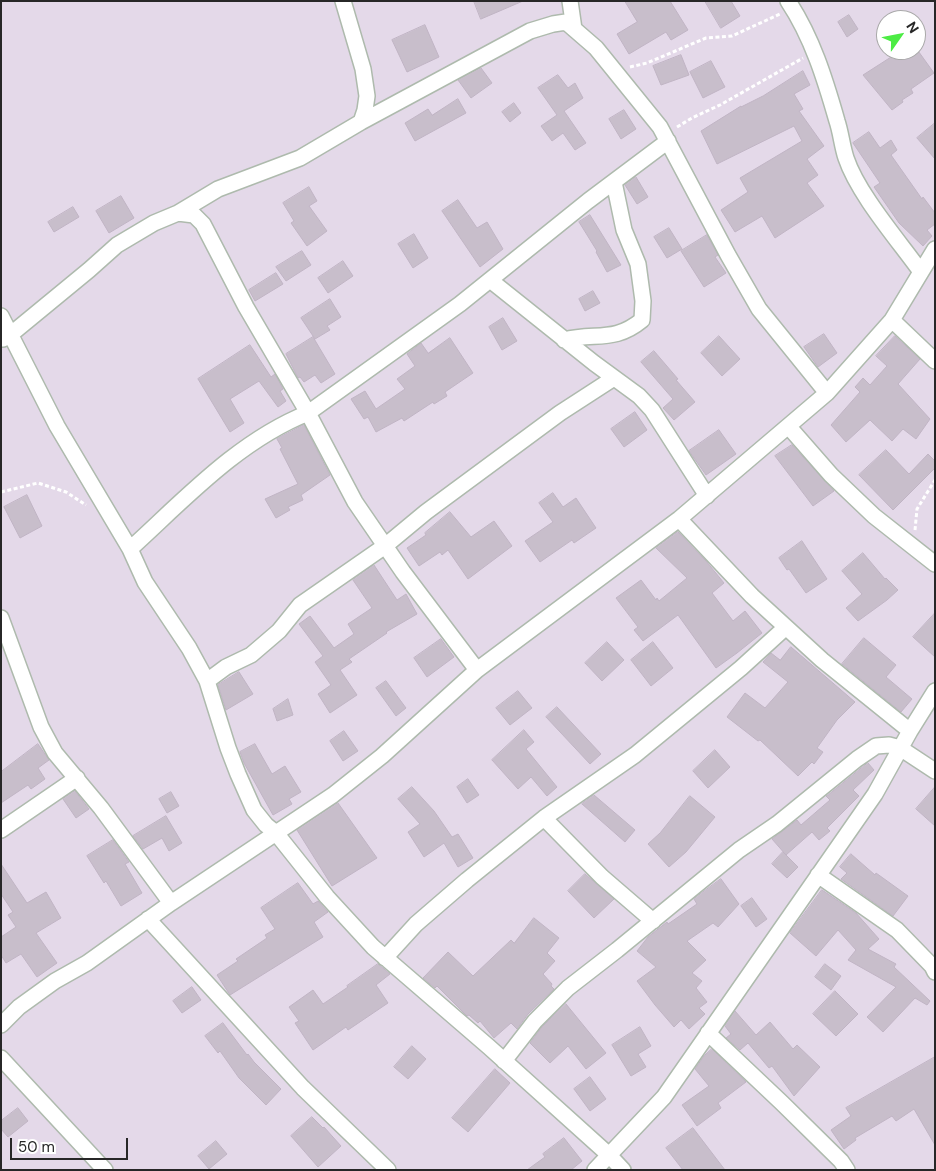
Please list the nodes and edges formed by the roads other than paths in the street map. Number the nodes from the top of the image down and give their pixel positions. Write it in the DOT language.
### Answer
graph roads {
  1 [pos="344,1"];
  2 [pos="570,1"];
  3 [pos="790,4"];
  4 [pos="574,29"];
  5 [pos="361,122"];
  6 [pos="667,138"];
  7 [pos="614,182"];
  8 [pos="178,213"];
  9 [pos="935,249"];
  10 [pos="921,272"];
  11 [pos="490,280"];
  12 [pos="1,316"];
  13 [pos="892,320"];
  14 [pos="6,337"];
  15 [pos="564,340"];
  16 [pos="935,361"];
  17 [pos="614,378"];
  18 [pos="827,393"];
  19 [pos="308,413"];
  20 [pos="789,427"];
  21 [pos="707,496"];
  22 [pos="679,519"];
  23 [pos="385,546"];
  24 [pos="130,550"];
  25 [pos="935,564"];
  26 [pos="1,618"];
  27 [pos="786,627"];
  28 [pos="477,670"];
  29 [pos="207,681"];
  30 [pos="935,691"];
  31 [pos="910,731"];
  32 [pos="900,748"];
  33 [pos="935,771"];
  34 [pos="77,778"];
  35 [pos="544,818"];
  36 [pos="1,830"];
  37 [pos="276,833"];
  38 [pos="818,875"];
  39 [pos="171,903"];
  40 [pos="148,919"];
  41 [pos="653,921"];
  42 [pos="385,958"];
  43 [pos="935,972"];
  44 [pos="1,1025"];
  45 [pos="708,1033"];
  46 [pos="1,1058"];
  47 [pos="504,1061"];
  48 [pos="609,1155"];
  49 [pos="105,1170"];
  50 [pos="388,1170"];
  51 [pos="595,1170"];
  52 [pos="623,1170"];
  53 [pos="847,1170"];
  1 -- 5 [label="street"];
  2 -- 4 [label="street"];
  3 -- 10 [label="street"];
  4 -- 5 [label="street"];
  4 -- 6 [label="street"];
  5 -- 8 [label="street"];
  6 -- 7 [label="street"];
  6 -- 18 [label="street"];
  7 -- 11 [label="street"];
  7 -- 15 [label="street"];
  8 -- 14 [label="street"];
  8 -- 19 [label="street"];
  9 -- 10 [label="street"];
  10 -- 13 [label="street"];
  11 -- 15 [label="street"];
  11 -- 19 [label="street"];
  12 -- 14 [label="street"];
  13 -- 16 [label="street"];
  13 -- 18 [label="street"];
  14 -- 24 [label="street"];
  15 -- 17 [label="street"];
  17 -- 21 [label="street"];
  17 -- 23 [label="street"];
  18 -- 20 [label="street"];
  19 -- 23 [label="street"];
  19 -- 24 [label="street"];
  20 -- 21 [label="street"];
  20 -- 25 [label="street"];
  21 -- 22 [label="street"];
  22 -- 27 [label="street"];
  22 -- 28 [label="street"];
  23 -- 28 [label="street"];
  23 -- 29 [label="street"];
  24 -- 29 [label="street"];
  26 -- 34 [label="street"];
  27 -- 31 [label="street"];
  27 -- 35 [label="street"];
  28 -- 37 [label="street"];
  29 -- 37 [label="street"];
  30 -- 31 [label="street"];
  31 -- 32 [label="street"];
  32 -- 33 [label="street"];
  32 -- 38 [label="street"];
  32 -- 41 [label="street"];
  34 -- 36 [label="street"];
  34 -- 39 [label="street"];
  35 -- 41 [label="street"];
  35 -- 42 [label="street"];
  37 -- 39 [label="street"];
  37 -- 42 [label="street"];
  38 -- 43 [label="street"];
  38 -- 45 [label="street"];
  39 -- 40 [label="street"];
  40 -- 44 [label="street"];
  40 -- 50 [label="street"];
  41 -- 47 [label="street"];
  42 -- 47 [label="street"];
  45 -- 48 [label="street"];
  45 -- 53 [label="street"];
  46 -- 49 [label="street"];
  47 -- 48 [label="street"];
  48 -- 51 [label="street"];
  48 -- 52 [label="street"];
}
